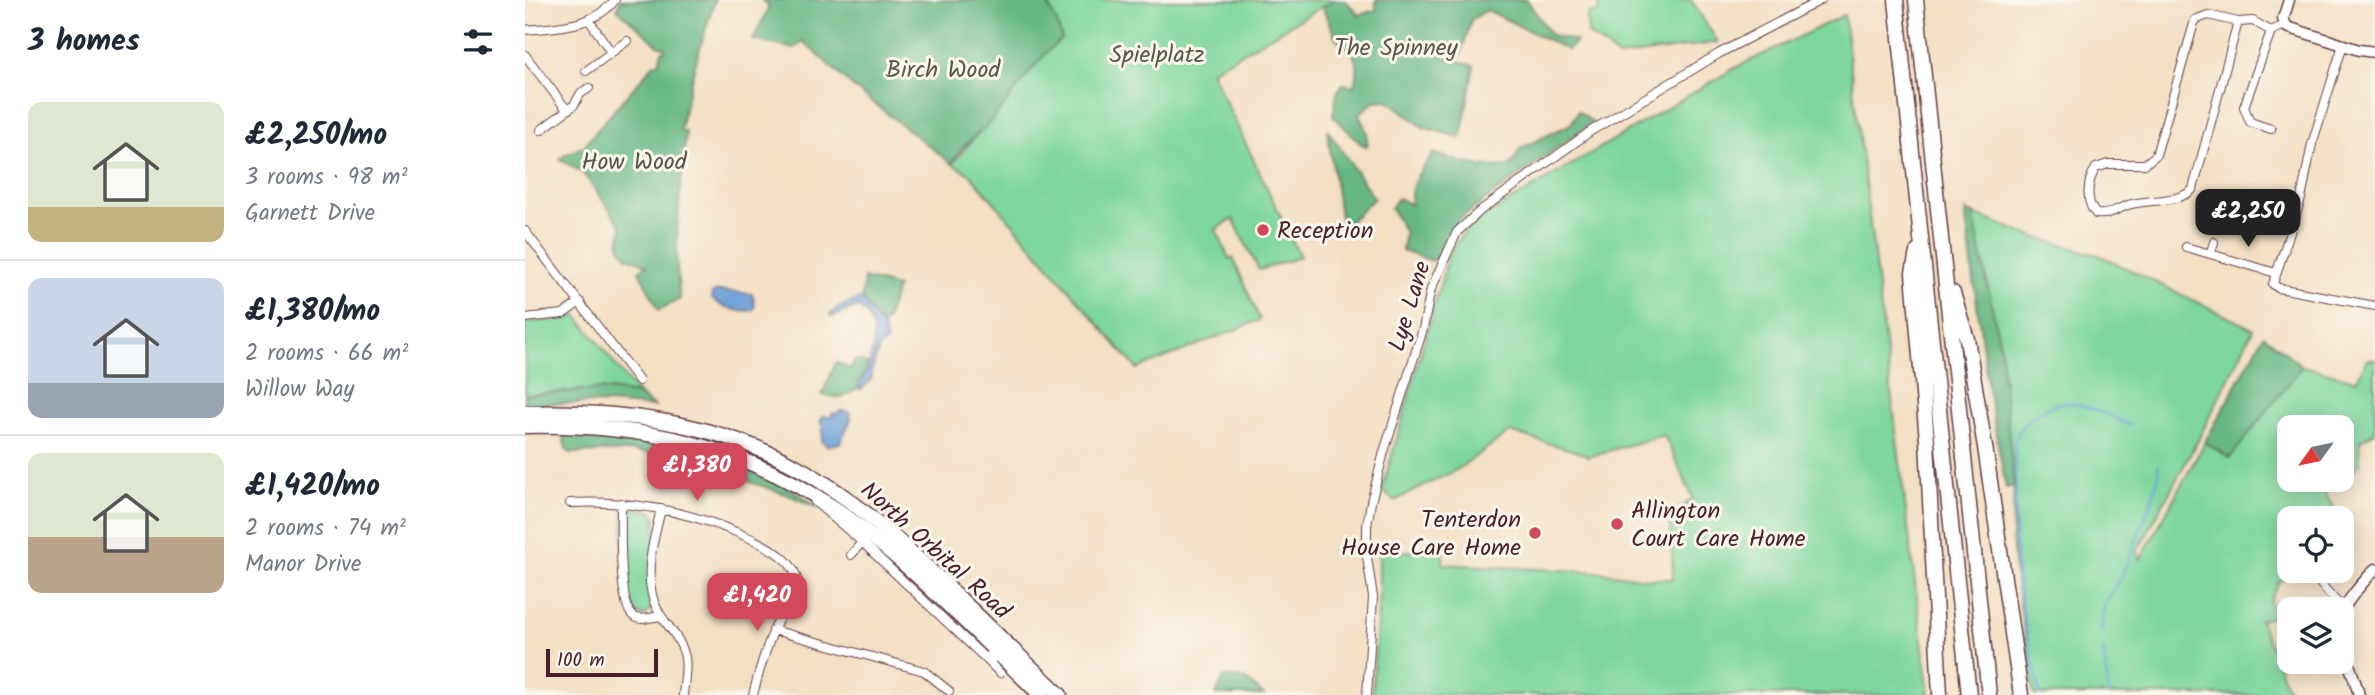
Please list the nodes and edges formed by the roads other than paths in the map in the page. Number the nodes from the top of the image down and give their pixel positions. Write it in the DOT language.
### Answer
graph roads {
  1 [pos="615,0"];
  2 [pos="1821,0"];
  3 [pos="1896,0"];
  4 [pos="1916,0"];
  5 [pos="2289,0"];
  6 [pos="589,20"];
  7 [pos="2238,22"];
  8 [pos="2285,25"];
  9 [pos="525,30"];
  10 [pos="2271,31"];
  11 [pos="627,41"];
  12 [pos="2343,45"];
  13 [pos="611,52"];
  14 [pos="2375,52"];
  15 [pos="525,55"];
  16 [pos="586,71"];
  17 [pos="589,88"];
  18 [pos="567,110"];
  19 [pos="2271,129"];
  20 [pos="541,130"];
  21 [pos="525,231"];
  22 [pos="1920,237"];
  23 [pos="2214,242"];
  24 [pos="2186,247"];
  25 [pos="2211,252"];
  26 [pos="1945,268"];
  27 [pos="2276,273"];
  28 [pos="580,302"];
  29 [pos="2375,306"];
  30 [pos="525,317"];
  31 [pos="639,381"];
  32 [pos="525,413"];
  33 [pos="525,426"];
  34 [pos="801,488"];
  35 [pos="831,488"];
  36 [pos="570,503"];
  37 [pos="621,503"];
  38 [pos="661,509"];
  39 [pos="849,519"];
  40 [pos="862,542"];
  41 [pos="851,555"];
  42 [pos="2375,569"];
  43 [pos="2320,583"];
  44 [pos="2332,597"];
  45 [pos="2354,597"];
  46 [pos="660,616"];
  47 [pos="773,630"];
  48 [pos="985,658"];
  49 [pos="1002,666"];
  50 [pos="2352,674"];
  51 [pos="949,691"];
  52 [pos="683,695"];
  53 [pos="753,695"];
  54 [pos="1041,695"];
  55 [pos="1060,695"];
  56 [pos="1367,695"];
  57 [pos="1940,695"];
  58 [pos="1969,695"];
  59 [pos="1989,695"];
  60 [pos="2021,695"];
  61 [pos="2358,695"];
  1 -- 6 [label="street"];
  2 -- 56 [label="street, Lye Lane"];
  3 -- 22 [label="highway"];
  4 -- 26 [label="highway"];
  5 -- 8 [label="street"];
  6 -- 9 [label="street"];
  6 -- 13 [label="street"];
  7 -- 7 [label="street"];
  7 -- 10 [label="street"];
  8 -- 10 [label="street"];
  8 -- 12 [label="street"];
  10 -- 19 [label="street"];
  11 -- 13 [label="street"];
  12 -- 14 [label="street"];
  12 -- 27 [label="street"];
  13 -- 16 [label="street"];
  15 -- 18 [label="street"];
  17 -- 18 [label="street"];
  18 -- 20 [label="street"];
  21 -- 28 [label="street"];
  22 -- 57 [label="highway"];
  22 -- 58 [label="highway"];
  23 -- 25 [label="street"];
  24 -- 25 [label="street"];
  25 -- 27 [label="street"];
  26 -- 59 [label="highway"];
  26 -- 60 [label="highway"];
  27 -- 29 [label="street"];
  28 -- 30 [label="street"];
  28 -- 31 [label="street"];
  32 -- 35 [label="highway, North Orbital Road"];
  33 -- 34 [label="highway, North Orbital Road"];
  34 -- 39 [label="highway, North Orbital Road"];
  34 -- 40 [label="street"];
  35 -- 39 [label="highway"];
  35 -- 55 [label="highway, North Orbital Road"];
  36 -- 37 [label="street"];
  37 -- 38 [label="street"];
  37 -- 46 [label="street"];
  38 -- 46 [label="street"];
  38 -- 47 [label="street"];
  39 -- 49 [label="highway, North Orbital Road"];
  40 -- 41 [label="street"];
  40 -- 48 [label="street"];
  42 -- 45 [label="street"];
  43 -- 44 [label="street"];
  46 -- 52 [label="street"];
  47 -- 51 [label="street"];
  47 -- 53 [label="street"];
  48 -- 49 [label="street"];
  48 -- 49 [label="street"];
  49 -- 54 [label="highway, North Orbital Road"];
  50 -- 61 [label="street"];
}
